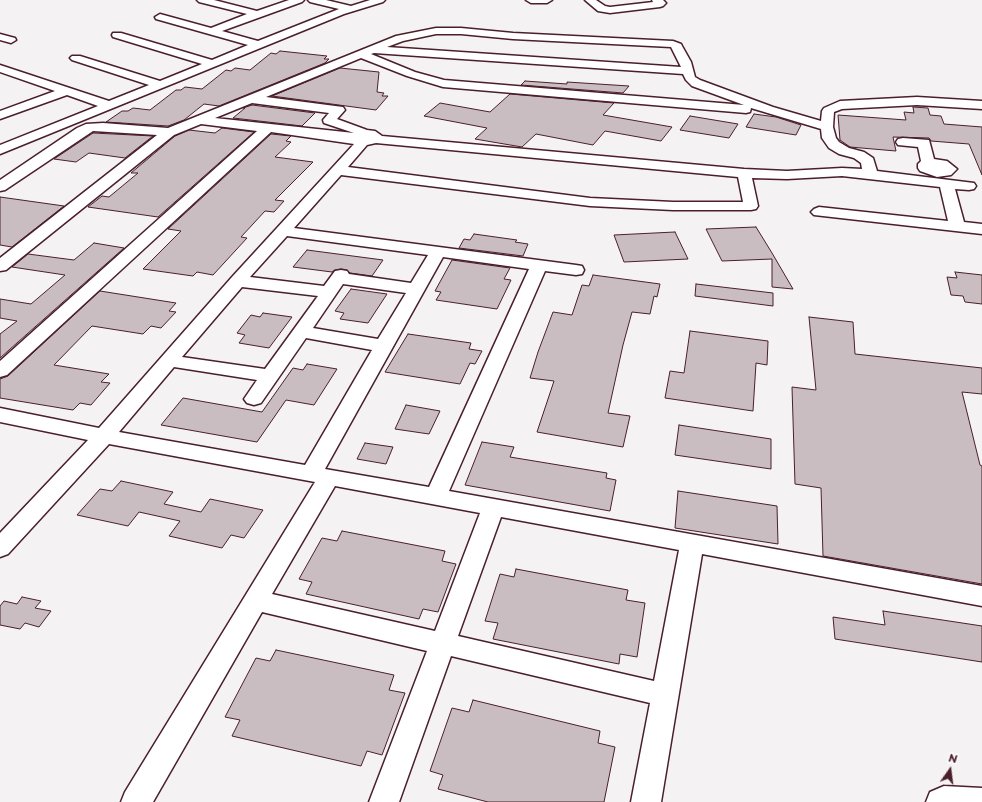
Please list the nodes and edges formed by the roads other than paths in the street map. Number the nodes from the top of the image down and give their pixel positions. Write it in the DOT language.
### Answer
graph roads {
  1 [pos="202,0"];
  2 [pos="299,0"];
  3 [pos="313,0"];
  4 [pos="330,0"];
  5 [pos="380,0"];
  6 [pos="530,0"];
  7 [pos="547,0"];
  8 [pos="590,0"];
  9 [pos="657,0"];
  10 [pos="352,7"];
  11 [pos="256,14"];
  12 [pos="160,17"];
  13 [pos="211,32"];
  14 [pos="117,35"];
  15 [pos="0,38"];
  16 [pos="11,40"];
  17 [pos="259,45"];
  18 [pos="366,52"];
  19 [pos="76,58"];
  20 [pos="213,64"];
  21 [pos="0,68"];
  22 [pos="687,71"];
  23 [pos="24,76"];
  24 [pos="6,82"];
  25 [pos="161,85"];
  26 [pos="67,91"];
  27 [pos="250,99"];
  28 [pos="982,105"];
  29 [pos="110,106"];
  30 [pos="769,110"];
  31 [pos="0,115"];
  32 [pos="199,120"];
  33 [pos="329,120"];
  34 [pos="827,127"];
  35 [pos="267,129"];
  36 [pos="169,132"];
  37 [pos="361,138"];
  38 [pos="903,142"];
  39 [pos="0,150"];
  40 [pos="869,167"];
  41 [pos="338,170"];
  42 [pos="930,171"];
  43 [pos="744,173"];
  44 [pos="0,188"];
  45 [pos="982,192"];
  46 [pos="819,212"];
  47 [pos="957,227"];
  48 [pos="982,229"];
  49 [pos="283,231"];
  50 [pos="438,252"];
  51 [pos="539,265"];
  52 [pos="0,266"];
  53 [pos="576,270"];
  54 [pos="238,281"];
  55 [pos="336,282"];
  56 [pos="416,289"];
  57 [pos="301,332"];
  58 [pos="384,346"];
  59 [pos="169,361"];
  60 [pos="0,371"];
  61 [pos="270,376"];
  62 [pos="254,399"];
  63 [pos="0,415"];
  64 [pos="104,436"];
  65 [pos="320,475"];
  66 [pos="436,496"];
  67 [pos="493,508"];
  68 [pos="692,543"];
  69 [pos="0,548"];
  70 [pos="982,596"];
  71 [pos="255,600"];
  72 [pos="444,643"];
  73 [pos="665,695"];
  74 [pos="136,802"];
  75 [pos="384,802"];
  76 [pos="646,802"];
  77 [pos="941,802"];
  78 [pos="982,802"];
  1 -- 11 [label="street"];
  2 -- 11 [label="street"];
  3 -- 10 [label="street"];
  4 -- 10 [label="street"];
  5 -- 10 [label="street"];
  6 -- 7 [label="street"];
  8 -- 9 [label="street"];
  10 -- 17 [label="street"];
  11 -- 13 [label="street"];
  12 -- 13 [label="street"];
  13 -- 17 [label="street"];
  14 -- 20 [label="street"];
  15 -- 16 [label="street"];
  17 -- 20 [label="street"];
  18 -- 22 [label="street"];
  18 -- 22 [label="street"];
  18 -- 27 [label="street"];
  18 -- 30 [label="street"];
  19 -- 25 [label="street"];
  20 -- 25 [label="street"];
  21 -- 23 [label="street"];
  22 -- 30 [label="street"];
  23 -- 24 [label="street"];
  23 -- 26 [label="street"];
  25 -- 29 [label="street"];
  26 -- 29 [label="street"];
  26 -- 31 [label="street"];
  27 -- 32 [label="street"];
  27 -- 33 [label="street"];
  28 -- 34 [label="street"];
  29 -- 39 [label="street"];
  30 -- 34 [label="street"];
  32 -- 35 [label="street"];
  32 -- 36 [label="street"];
  33 -- 37 [label="street"];
  33 -- 37 [label="street"];
  34 -- 40 [label="street"];
  35 -- 37 [label="street"];
  35 -- 60 [label="street"];
  36 -- 44 [label="street"];
  36 -- 52 [label="street"];
  37 -- 41 [label="street"];
  37 -- 43 [label="street"];
  38 -- 42 [label="street"];
  40 -- 42 [label="street"];
  40 -- 42 [label="street"];
  40 -- 43 [label="street"];
  41 -- 43 [label="street"];
  41 -- 49 [label="street"];
  42 -- 45 [label="street"];
  42 -- 47 [label="street"];
  46 -- 47 [label="street"];
  47 -- 48 [label="street"];
  49 -- 50 [label="street"];
  49 -- 54 [label="street"];
  50 -- 51 [label="street"];
  50 -- 56 [label="street"];
  51 -- 53 [label="street"];
  51 -- 66 [label="street"];
  54 -- 55 [label="street"];
  54 -- 59 [label="street"];
  55 -- 56 [label="street"];
  55 -- 57 [label="street"];
  56 -- 58 [label="street"];
  57 -- 58 [label="street"];
  57 -- 61 [label="street"];
  58 -- 65 [label="street"];
  59 -- 61 [label="street"];
  59 -- 64 [label="street"];
  61 -- 62 [label="street"];
  63 -- 64 [label="street"];
  64 -- 65 [label="street"];
  64 -- 69 [label="street"];
  65 -- 66 [label="street"];
  65 -- 71 [label="street"];
  66 -- 67 [label="street"];
  67 -- 68 [label="street"];
  67 -- 72 [label="street"];
  68 -- 70 [label="street"];
  68 -- 73 [label="street"];
  71 -- 72 [label="street"];
  71 -- 74 [label="street"];
  72 -- 73 [label="street"];
  72 -- 75 [label="street"];
  73 -- 76 [label="street"];
  77 -- 78 [label="street"];
}
